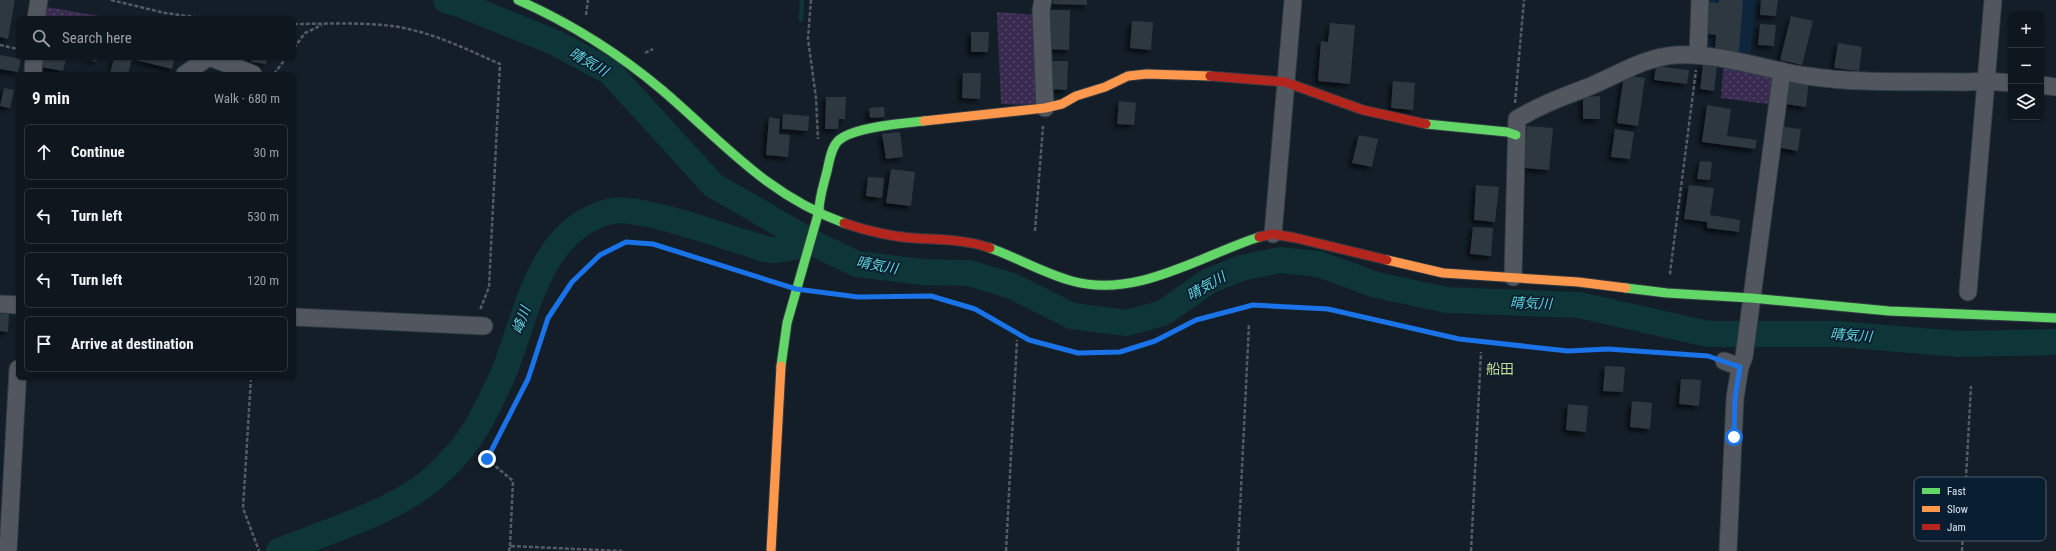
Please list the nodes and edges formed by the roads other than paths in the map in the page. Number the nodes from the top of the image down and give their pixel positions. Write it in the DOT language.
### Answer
graph roads {
  1 [pos="39,0"];
  2 [pos="518,0"];
  3 [pos="1043,0"];
  4 [pos="1293,0"];
  5 [pos="1700,0"];
  6 [pos="1993,0"];
  7 [pos="36,16"];
  8 [pos="1698,55"];
  9 [pos="34,60"];
  10 [pos="204,60"];
  11 [pos="217,60"];
  12 [pos="1782,71"];
  13 [pos="33,72"];
  14 [pos="188,72"];
  15 [pos="248,72"];
  16 [pos="1987,81"];
  17 [pos="1285,82"];
  18 [pos="2008,83"];
  19 [pos="2044,85"];
  20 [pos="2056,87"];
  21 [pos="1045,108"];
  22 [pos="1517,127"];
  23 [pos="819,211"];
  24 [pos="1273,234"];
  25 [pos="1513,277"];
  26 [pos="1968,292"];
  27 [pos="1750,298"];
  28 [pos="0,304"];
  29 [pos="16,305"];
  30 [pos="296,317"];
  31 [pos="2056,318"];
  32 [pos="479,325"];
  33 [pos="1724,361"];
  34 [pos="1742,362"];
  35 [pos="17,380"];
  36 [pos="8,551"];
  37 [pos="771,551"];
  38 [pos="1728,551"];
  1 -- 7 [label="street"];
  2 -- 23 [label="street"];
  3 -- 21 [label="street"];
  4 -- 17 [label="street"];
  5 -- 8 [label="street"];
  6 -- 16 [label="street"];
  8 -- 12 [label="street"];
  8 -- 22 [label="street"];
  9 -- 13 [label="street"];
  10 -- 14 [label="street"];
  11 -- 15 [label="street"];
  12 -- 16 [label="street"];
  12 -- 27 [label="street"];
  16 -- 18 [label="street"];
  16 -- 26 [label="street"];
  17 -- 21 [label="street"];
  17 -- 22 [label="street"];
  17 -- 24 [label="street"];
  19 -- 20 [label="street"];
  21 -- 23 [label="street"];
  22 -- 25 [label="street"];
  23 -- 24 [label="street"];
  23 -- 37 [label="street"];
  24 -- 25 [label="street"];
  25 -- 27 [label="street"];
  27 -- 31 [label="street"];
  27 -- 34 [label="street"];
  28 -- 29 [label="street"];
  30 -- 32 [label="street"];
  33 -- 34 [label="street"];
  34 -- 38 [label="street"];
  35 -- 36 [label="street"];
}
